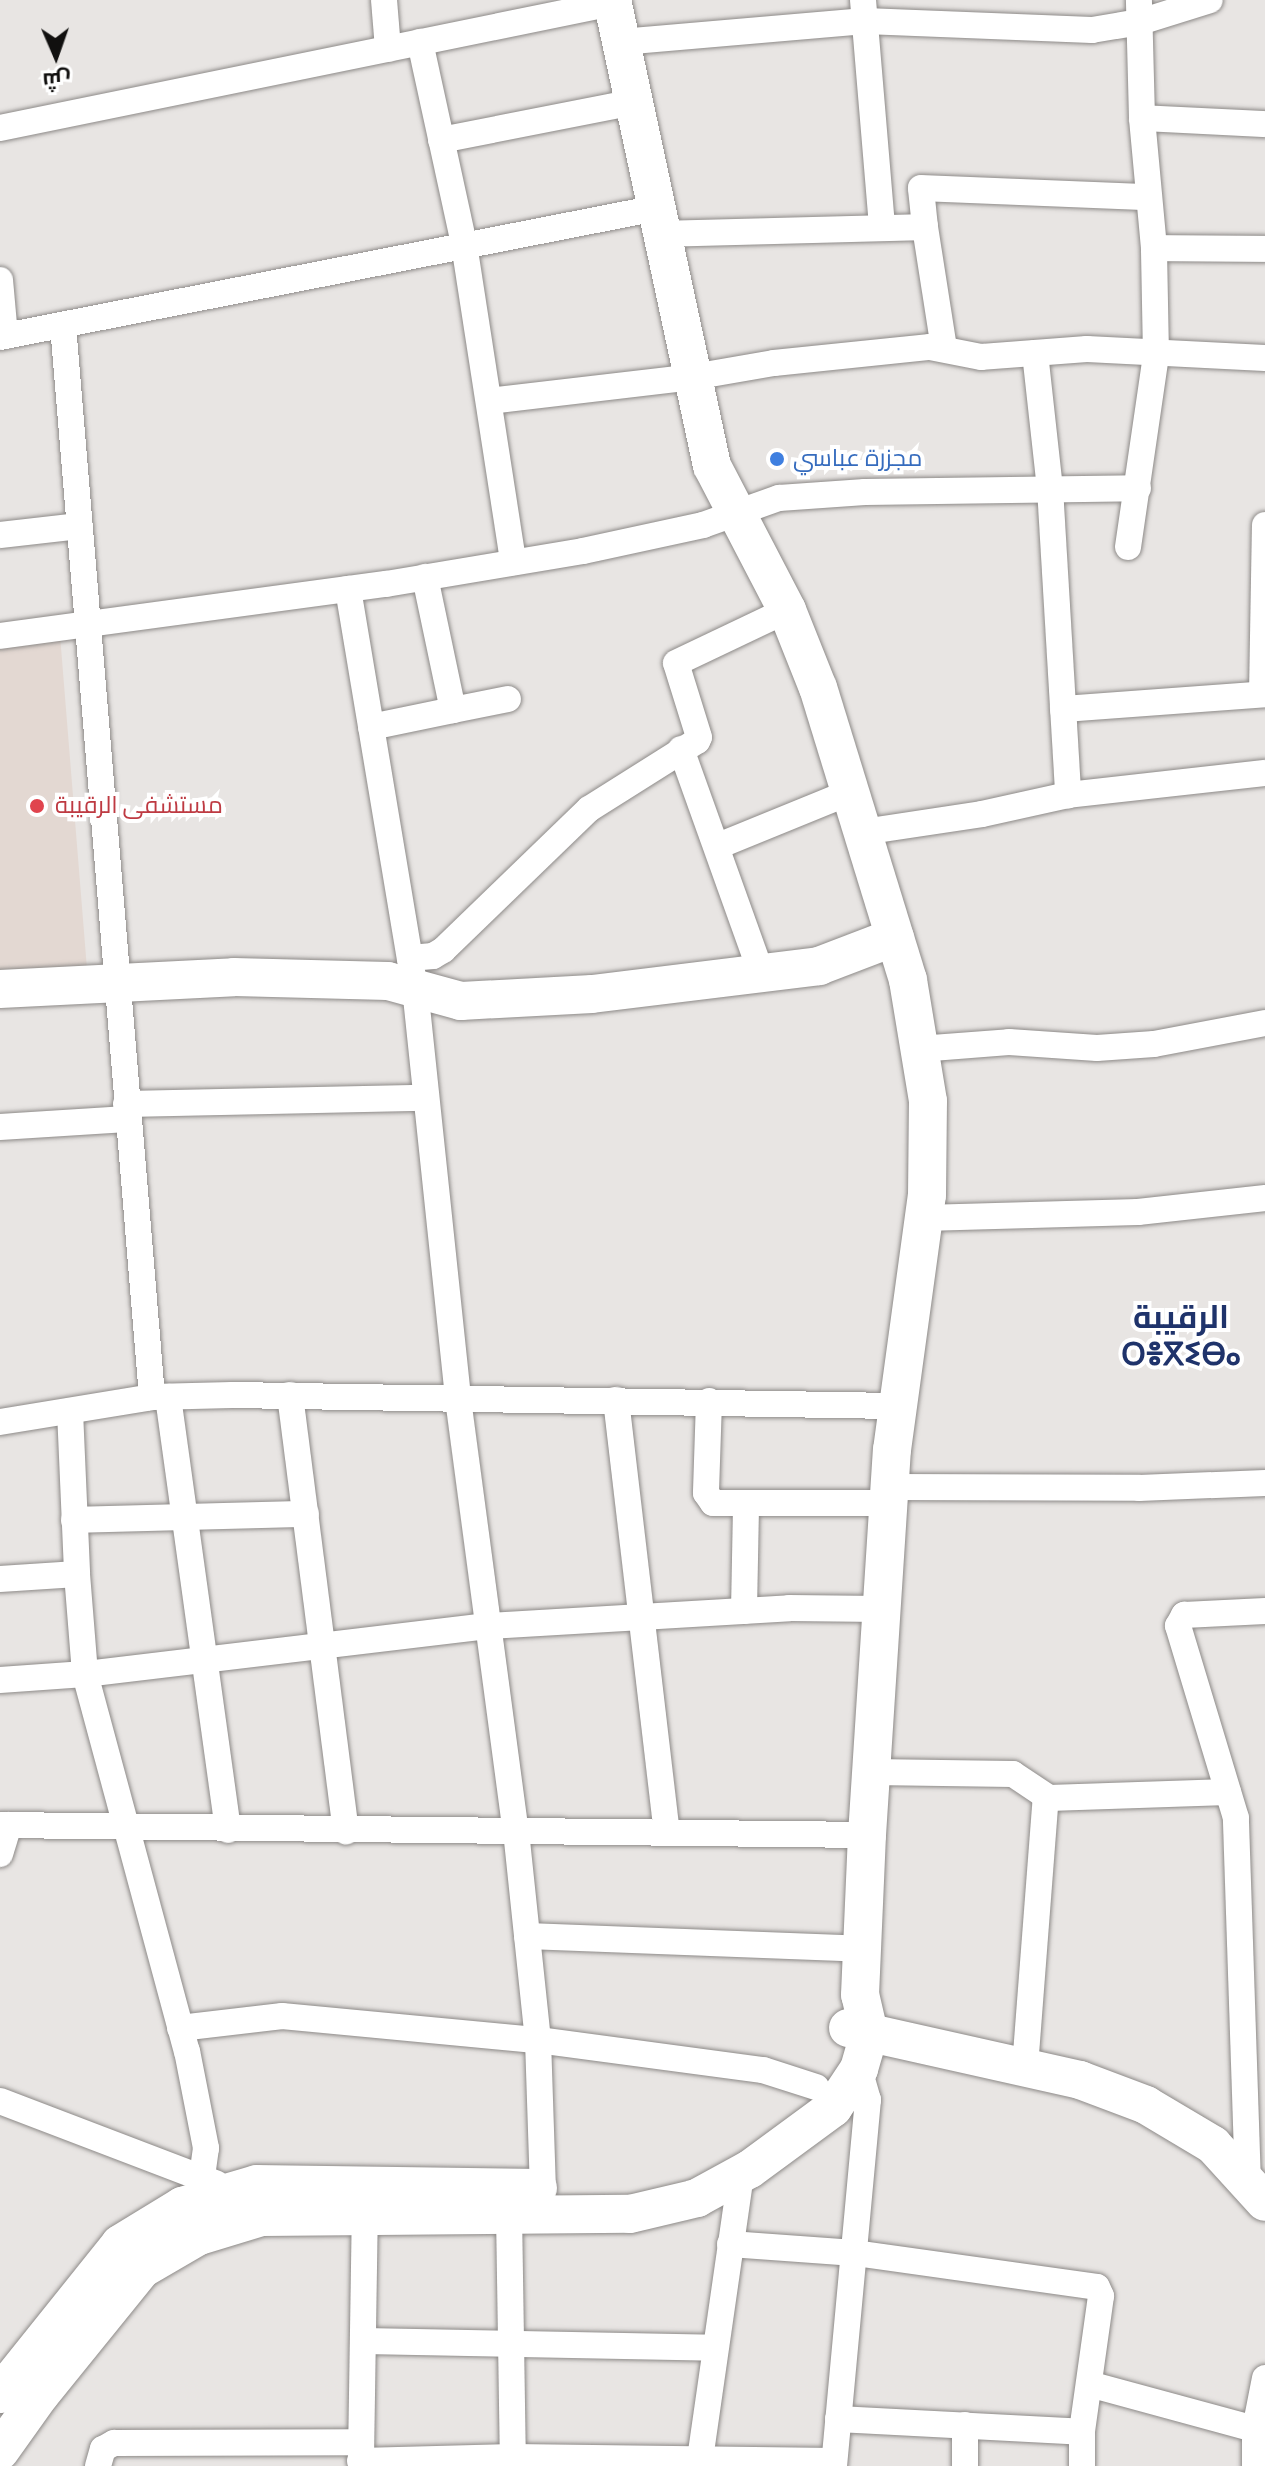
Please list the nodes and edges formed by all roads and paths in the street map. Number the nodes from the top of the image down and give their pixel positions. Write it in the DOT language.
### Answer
graph roads {
  1 [pos="384,0"];
  2 [pos="1210,0"];
  3 [pos="612,2"];
  4 [pos="540,9"];
  5 [pos="864,11"];
  6 [pos="1139,11"];
  7 [pos="420,42"];
  8 [pos="621,42"];
  9 [pos="388,49"];
  10 [pos="634,102"];
  11 [pos="1142,118"];
  12 [pos="1265,124"];
  13 [pos="0,128"];
  14 [pos="441,140"];
  15 [pos="1149,197"];
  16 [pos="660,221"];
  17 [pos="882,226"];
  18 [pos="925,227"];
  19 [pos="464,244"];
  20 [pos="1154,248"];
  21 [pos="1265,249"];
  22 [pos="0,280"];
  23 [pos="63,325"];
  24 [pos="3,336"];
  25 [pos="944,348"];
  26 [pos="1035,353"];
  27 [pos="1156,355"];
  28 [pos="1265,358"];
  29 [pos="693,377"];
  30 [pos="489,401"];
  31 [pos="1050,488"];
  32 [pos="1138,488"];
  33 [pos="733,511"];
  34 [pos="1265,525"];
  35 [pos="79,526"];
  36 [pos="0,535"];
  37 [pos="1128,547"];
  38 [pos="513,562"];
  39 [pos="425,577"];
  40 [pos="348,589"];
  41 [pos="787,610"];
  42 [pos="87,622"];
  43 [pos="0,636"];
  44 [pos="1264,694"];
  45 [pos="508,699"];
  46 [pos="1063,709"];
  47 [pos="453,710"];
  48 [pos="371,727"];
  49 [pos="681,749"];
  50 [pos="1265,773"];
  51 [pos="850,792"];
  52 [pos="1068,795"];
  53 [pos="863,832"];
  54 [pos="718,846"];
  55 [pos="895,937"];
  56 [pos="412,973"];
  57 [pos="761,973"];
  58 [pos="115,983"];
  59 [pos="0,989"];
  60 [pos="1265,1023"];
  61 [pos="919,1049"];
  62 [pos="424,1098"];
  63 [pos="127,1112"];
  64 [pos="0,1127"];
  65 [pos="1265,1198"];
  66 [pos="924,1218"];
  67 [pos="290,1395"];
  68 [pos="160,1397"];
  69 [pos="458,1399"];
  70 [pos="616,1400"];
  71 [pos="709,1401"];
  72 [pos="898,1406"];
  73 [pos="70,1411"];
  74 [pos="0,1422"];
  75 [pos="1265,1483"];
  76 [pos="889,1495"];
  77 [pos="746,1505"];
  78 [pos="306,1514"];
  79 [pos="183,1518"];
  80 [pos="74,1520"];
  81 [pos="77,1574"];
  82 [pos="0,1579"];
  83 [pos="881,1609"];
  84 [pos="744,1611"];
  85 [pos="1265,1611"];
  86 [pos="644,1617"];
  87 [pos="489,1626"];
  88 [pos="324,1645"];
  89 [pos="202,1660"];
  90 [pos="85,1674"];
  91 [pos="0,1680"];
  92 [pos="871,1772"];
  93 [pos="1228,1792"];
  94 [pos="1046,1797"];
  95 [pos="4,1825"];
  96 [pos="126,1826"];
  97 [pos="228,1830"];
  98 [pos="346,1831"];
  99 [pos="516,1831"];
  100 [pos="667,1832"];
  101 [pos="867,1835"];
  102 [pos="0,1854"];
  103 [pos="527,1936"];
  104 [pos="862,1949"];
  105 [pos="1253,1962"];
  106 [pos="859,2019"];
  107 [pos="180,2028"];
  108 [pos="538,2040"];
  109 [pos="1025,2067"];
  110 [pos="859,2069"];
  111 [pos="816,2087"];
  112 [pos="0,2101"];
  113 [pos="741,2174"];
  114 [pos="219,2184"];
  115 [pos="543,2188"];
  116 [pos="1257,2193"];
  117 [pos="509,2213"];
  118 [pos="365,2214"];
  119 [pos="730,2244"];
  120 [pos="855,2253"];
  121 [pos="364,2341"];
  122 [pos="509,2344"];
  123 [pos="715,2348"];
  124 [pos="1265,2378"];
  125 [pos="5,2380"];
  126 [pos="1089,2384"];
  127 [pos="838,2419"];
  128 [pos="965,2425"];
  129 [pos="1255,2429"];
  130 [pos="1082,2432"];
  131 [pos="0,2451"];
  132 [pos="361,2456"];
  133 [pos="513,2457"];
  134 [pos="699,2462"];
  135 [pos="834,2464"];
  136 [pos="98,2466"];
  137 [pos="965,2466"];
  138 [pos="1082,2466"];
  139 [pos="1255,2466"];
  1 -- 9 [label="street"];
  2 -- 6 [label="street"];
  3 -- 4 [label="street"];
  3 -- 8 [label="main road"];
  4 -- 7 [label="street"];
  5 -- 6 [label="street"];
  5 -- 8 [label="street"];
  5 -- 17 [label="street"];
  6 -- 11 [label="street"];
  7 -- 9 [label="street"];
  7 -- 14 [label="street"];
  8 -- 10 [label="main road"];
  9 -- 13 [label="street"];
  10 -- 14 [label="street"];
  10 -- 16 [label="main road"];
  11 -- 12 [label="street"];
  11 -- 15 [label="street"];
  14 -- 19 [label="street"];
  15 -- 18 [label="street"];
  15 -- 20 [label="street"];
  16 -- 17 [label="street"];
  16 -- 19 [label="street"];
  16 -- 29 [label="main road"];
  17 -- 18 [label="street"];
  18 -- 25 [label="street"];
  19 -- 23 [label="street"];
  19 -- 30 [label="street"];
  20 -- 21 [label="street"];
  20 -- 27 [label="street"];
  22 -- 24 [label="street"];
  23 -- 24 [label="street"];
  23 -- 35 [label="street"];
  25 -- 26 [label="street"];
  25 -- 29 [label="street"];
  26 -- 27 [label="street"];
  26 -- 31 [label="street"];
  27 -- 28 [label="street"];
  27 -- 32 [label="street"];
  29 -- 30 [label="street"];
  29 -- 33 [label="main road"];
  30 -- 38 [label="street"];
  31 -- 32 [label="street"];
  31 -- 33 [label="street"];
  31 -- 46 [label="street"];
  32 -- 37 [label="street"];
  33 -- 38 [label="street"];
  33 -- 41 [label="main road"];
  34 -- 44 [label="street"];
  35 -- 36 [label="street"];
  35 -- 42 [label="street"];
  38 -- 39 [label="street"];
  39 -- 40 [label="street"];
  39 -- 47 [label="street"];
  40 -- 42 [label="street"];
  40 -- 48 [label="street"];
  41 -- 49 [label="street"];
  41 -- 51 [label="main road"];
  42 -- 43 [label="street"];
  42 -- 58 [label="street"];
  44 -- 46 [label="street"];
  45 -- 47 [label="street"];
  46 -- 52 [label="street"];
  47 -- 48 [label="street"];
  48 -- 56 [label="street"];
  49 -- 54 [label="street"];
  49 -- 56 [label="street"];
  50 -- 52 [label="street"];
  51 -- 53 [label="main road"];
  51 -- 54 [label="street"];
  52 -- 53 [label="street"];
  53 -- 55 [label="main road"];
  54 -- 57 [label="street"];
  55 -- 57 [label="main road"];
  55 -- 61 [label="main road"];
  56 -- 57 [label="main road"];
  56 -- 58 [label="main road"];
  56 -- 62 [label="street"];
  58 -- 59 [label="main road"];
  58 -- 63 [label="street"];
  60 -- 61 [label="street"];
  61 -- 66 [label="main road"];
  62 -- 63 [label="street"];
  62 -- 69 [label="street"];
  63 -- 64 [label="street"];
  63 -- 68 [label="street"];
  65 -- 66 [label="street"];
  66 -- 72 [label="main road"];
  67 -- 68 [label="street"];
  67 -- 69 [label="street"];
  67 -- 78 [label="street"];
  68 -- 73 [label="street"];
  68 -- 79 [label="street"];
  69 -- 70 [label="street"];
  69 -- 87 [label="street"];
  70 -- 71 [label="street"];
  70 -- 86 [label="street"];
  71 -- 72 [label="street"];
  71 -- 77 [label="street"];
  72 -- 76 [label="main road"];
  73 -- 74 [label="street"];
  73 -- 80 [label="street"];
  75 -- 76 [label="street"];
  76 -- 77 [label="street"];
  76 -- 83 [label="main road"];
  77 -- 84 [label="street"];
  78 -- 79 [label="street"];
  78 -- 88 [label="street"];
  79 -- 80 [label="street"];
  79 -- 89 [label="street"];
  80 -- 81 [label="street"];
  81 -- 82 [label="street"];
  81 -- 90 [label="street"];
  83 -- 84 [label="street"];
  83 -- 92 [label="main road"];
  84 -- 86 [label="street"];
  85 -- 93 [label="street"];
  86 -- 87 [label="street"];
  86 -- 100 [label="street"];
  87 -- 88 [label="street"];
  87 -- 99 [label="street"];
  88 -- 89 [label="street"];
  88 -- 98 [label="street"];
  89 -- 90 [label="street"];
  89 -- 97 [label="street"];
  90 -- 91 [label="street"];
  90 -- 96 [label="street"];
  92 -- 94 [label="street"];
  92 -- 101 [label="main road"];
  93 -- 94 [label="street"];
  93 -- 105 [label="street"];
  94 -- 109 [label="street"];
  95 -- 96 [label="street"];
  95 -- 102 [label="street"];
  96 -- 97 [label="street"];
  96 -- 107 [label="street"];
  97 -- 98 [label="street"];
  98 -- 99 [label="street"];
  99 -- 100 [label="street"];
  99 -- 103 [label="street"];
  100 -- 101 [label="street"];
  101 -- 104 [label="main road"];
  103 -- 104 [label="street"];
  103 -- 108 [label="street"];
  104 -- 106 [label="main road"];
  105 -- 116 [label="street"];
  106 -- 109 [label="main road"];
  106 -- 110 [label="main road"];
  106 -- 111 [label="main road"];
  107 -- 108 [label="street"];
  107 -- 114 [label="street"];
  108 -- 111 [label="street"];
  108 -- 115 [label="street"];
  109 -- 116 [label="main road"];
  110 -- 113 [label="main road"];
  110 -- 120 [label="street"];
  111 -- 115 [label="main road"];
  112 -- 114 [label="street"];
  113 -- 117 [label="main road"];
  113 -- 119 [label="street"];
  114 -- 115 [label="main road"];
  114 -- 125 [label="main road"];
  117 -- 118 [label="main road"];
  117 -- 122 [label="street"];
  118 -- 121 [label="street"];
  118 -- 131 [label="main road"];
  119 -- 120 [label="street"];
  119 -- 123 [label="street"];
  120 -- 126 [label="street"];
  120 -- 127 [label="street"];
  121 -- 122 [label="street"];
  121 -- 132 [label="street"];
  122 -- 123 [label="street"];
  122 -- 133 [label="street"];
  123 -- 134 [label="street"];
  124 -- 129 [label="street"];
  126 -- 129 [label="street"];
  126 -- 130 [label="street"];
  127 -- 128 [label="street"];
  127 -- 135 [label="street"];
  128 -- 130 [label="street"];
  128 -- 137 [label="street"];
  129 -- 139 [label="street"];
  130 -- 138 [label="street"];
  132 -- 133 [label="street"];
  132 -- 136 [label="street"];
  133 -- 134 [label="street"];
  134 -- 135 [label="street"];
}
